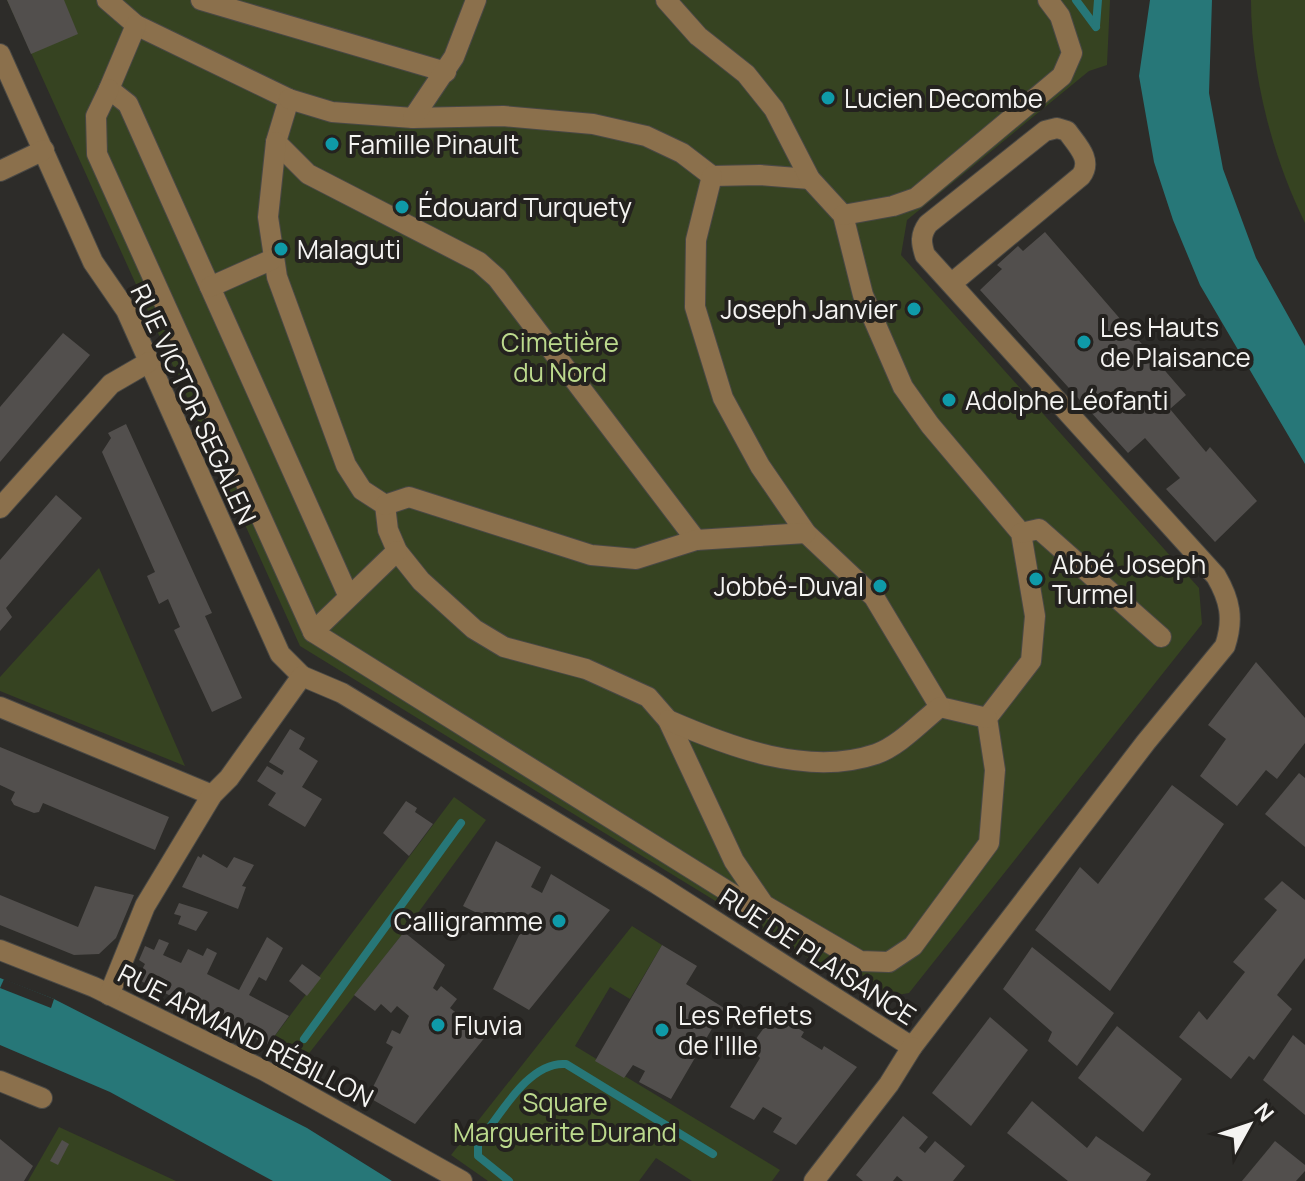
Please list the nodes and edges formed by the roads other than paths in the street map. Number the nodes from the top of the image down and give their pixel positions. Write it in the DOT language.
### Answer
graph roads {
  1 [pos="107,0"];
  2 [pos="201,0"];
  3 [pos="476,0"];
  4 [pos="666,0"];
  5 [pos="1048,0"];
  6 [pos="136,25"];
  7 [pos="0,54"];
  8 [pos="446,72"];
  9 [pos="109,89"];
  10 [pos="289,99"];
  11 [pos="413,118"];
  12 [pos="276,142"];
  13 [pos="44,150"];
  14 [pos="0,171"];
  15 [pos="712,176"];
  16 [pos="810,179"];
  17 [pos="843,215"];
  18 [pos="273,259"];
  19 [pos="952,283"];
  20 [pos="210,287"];
  21 [pos="149,362"];
  22 [pos="385,505"];
  23 [pos="0,508"];
  24 [pos="806,533"];
  25 [pos="1021,533"];
  26 [pos="696,540"];
  27 [pos="397,551"];
  28 [pos="348,595"];
  29 [pos="313,632"];
  30 [pos="1161,637"];
  31 [pos="302,676"];
  32 [pos="0,707"];
  33 [pos="940,707"];
  34 [pos="987,718"];
  35 [pos="668,720"];
  36 [pos="212,795"];
  37 [pos="764,905"];
  38 [pos="0,950"];
  39 [pos="109,995"];
  40 [pos="912,1047"];
  41 [pos="0,1081"];
  42 [pos="42,1098"];
  43 [pos="462,1181"];
  44 [pos="814,1181"];
  1 -- 6 [label="street"];
  2 -- 8 [label="street"];
  3 -- 8 [label="street"];
  4 -- 16 [label="street"];
  5 -- 17 [label="street"];
  6 -- 9 [label="street"];
  6 -- 10 [label="street"];
  7 -- 13 [label="street, RUE VICTOR SEGALEN"];
  8 -- 11 [label="street"];
  9 -- 20 [label="street"];
  9 -- 29 [label="street"];
  10 -- 11 [label="street"];
  10 -- 12 [label="street"];
  11 -- 15 [label="street"];
  12 -- 18 [label="street"];
  12 -- 26 [label="street"];
  13 -- 14 [label="street"];
  13 -- 21 [label="street, RUE VICTOR SEGALEN"];
  15 -- 16 [label="street"];
  15 -- 24 [label="street"];
  16 -- 17 [label="street"];
  17 -- 25 [label="street"];
  18 -- 20 [label="street"];
  18 -- 22 [label="street"];
  19 -- 19 [label="street, RUE DE PLAISANCE"];
  19 -- 40 [label="street, RUE DE PLAISANCE"];
  20 -- 28 [label="street"];
  21 -- 23 [label="street"];
  21 -- 31 [label="street, RUE VICTOR SEGALEN"];
  22 -- 26 [label="street"];
  22 -- 27 [label="street"];
  24 -- 26 [label="street"];
  24 -- 33 [label="street"];
  25 -- 30 [label="street"];
  25 -- 34 [label="street"];
  27 -- 28 [label="street"];
  27 -- 35 [label="street"];
  28 -- 29 [label="street"];
  29 -- 37 [label="street"];
  31 -- 36 [label="street"];
  31 -- 40 [label="street, RUE DE PLAISANCE"];
  32 -- 36 [label="street"];
  33 -- 34 [label="street"];
  33 -- 35 [label="street"];
  34 -- 37 [label="street"];
  35 -- 37 [label="street"];
  36 -- 39 [label="street"];
  38 -- 39 [label="street, RUE ARMAND RÉBILLON"];
  39 -- 43 [label="street, RUE ARMAND RÉBILLON"];
  40 -- 44 [label="street"];
  41 -- 42 [label="street"];
}
